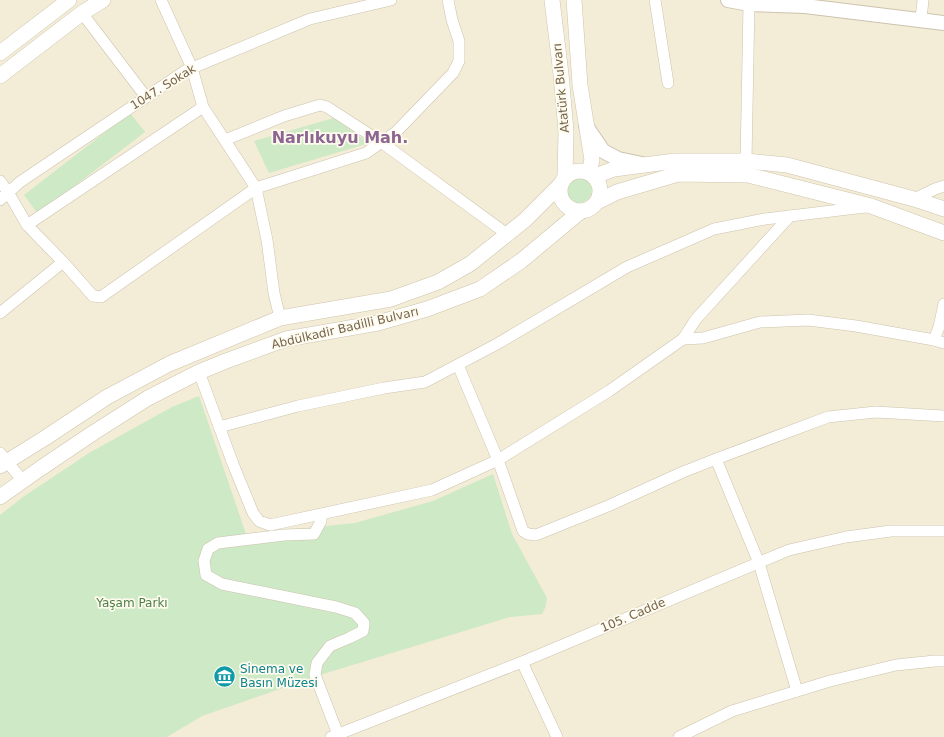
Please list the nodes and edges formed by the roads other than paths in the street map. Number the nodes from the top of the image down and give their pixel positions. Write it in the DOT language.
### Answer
graph roads {
  1 [pos="103,0"];
  2 [pos="161,0"];
  3 [pos="391,0"];
  4 [pos="448,0"];
  5 [pos="552,0"];
  6 [pos="574,0"];
  7 [pos="655,0"];
  8 [pos="728,0"];
  9 [pos="923,0"];
  10 [pos="61,2"];
  11 [pos="749,4"];
  12 [pos="82,13"];
  13 [pos="921,20"];
  14 [pos="944,23"];
  15 [pos="0,53"];
  16 [pos="192,68"];
  17 [pos="0,76"];
  18 [pos="668,83"];
  19 [pos="146,97"];
  20 [pos="203,107"];
  21 [pos="586,126"];
  22 [pos="225,140"];
  23 [pos="381,142"];
  24 [pos="746,161"];
  25 [pos="648,165"];
  26 [pos="592,174"];
  27 [pos="0,181"];
  28 [pos="562,181"];
  29 [pos="944,186"];
  30 [pos="256,188"];
  31 [pos="4,196"];
  32 [pos="914,199"];
  33 [pos="597,202"];
  34 [pos="872,206"];
  35 [pos="944,209"];
  36 [pos="581,211"];
  37 [pos="790,216"];
  38 [pos="27,225"];
  39 [pos="944,233"];
  40 [pos="507,234"];
  41 [pos="63,262"];
  42 [pos="944,304"];
  43 [pos="0,313"];
  44 [pos="280,318"];
  45 [pos="683,339"];
  46 [pos="939,342"];
  47 [pos="458,365"];
  48 [pos="199,372"];
  49 [pos="944,416"];
  50 [pos="219,427"];
  51 [pos="716,459"];
  52 [pos="2,460"];
  53 [pos="498,460"];
  54 [pos="23,482"];
  55 [pos="0,497"];
  56 [pos="321,514"];
  57 [pos="944,531"];
  58 [pos="759,563"];
  59 [pos="944,661"];
  60 [pos="522,662"];
  61 [pos="797,691"];
  62 [pos="336,736"];
  63 [pos="557,737"];
  64 [pos="679,737"];
  1 -- 12 [label="main road"];
  2 -- 16 [label="street"];
  3 -- 16 [label="street, 1047. Sokak"];
  4 -- 23 [label="street"];
  5 -- 28 [label="main road, Atatürk Bulvarı"];
  6 -- 21 [label="main road, Atatürk Bulvarı"];
  7 -- 18 [label="street"];
  8 -- 11 [label="street"];
  9 -- 13 [label="street"];
  10 -- 15 [label="main road"];
  11 -- 13 [label="street"];
  11 -- 24 [label="street"];
  12 -- 17 [label="main road"];
  12 -- 19 [label="street"];
  13 -- 14 [label="street"];
  16 -- 19 [label="street, 1047. Sokak"];
  16 -- 20 [label="street"];
  19 -- 31 [label="street, 1047. Sokak"];
  20 -- 22 [label="street"];
  20 -- 38 [label="street"];
  21 -- 25 [label="street"];
  21 -- 26 [label="main road, Atatürk Bulvarı"];
  22 -- 23 [label="street"];
  22 -- 30 [label="street"];
  23 -- 30 [label="street"];
  23 -- 40 [label="street"];
  24 -- 25 [label="main road"];
  24 -- 32 [label="main road"];
  25 -- 26 [label="main road"];
  26 -- 28 [label="main road"];
  26 -- 33 [label="main road"];
  27 -- 31 [label="street"];
  28 -- 36 [label="main road"];
  28 -- 40 [label="main road, Abdülkadir Badilli Bulvarı"];
  29 -- 32 [label="street"];
  30 -- 41 [label="street"];
  30 -- 44 [label="street"];
  31 -- 38 [label="street"];
  32 -- 35 [label="main road"];
  33 -- 34 [label="main road"];
  33 -- 36 [label="main road"];
  34 -- 37 [label="street"];
  34 -- 39 [label="main road"];
  36 -- 48 [label="main road, Abdülkadir Badilli Bulvarı"];
  37 -- 45 [label="street"];
  37 -- 47 [label="street"];
  38 -- 41 [label="street"];
  40 -- 44 [label="main road, Abdülkadir Badilli Bulvarı"];
  41 -- 43 [label="street"];
  42 -- 46 [label="street"];
  44 -- 52 [label="main road, Abdülkadir Badilli Bulvarı"];
  45 -- 46 [label="street"];
  45 -- 53 [label="street"];
  47 -- 50 [label="street"];
  47 -- 53 [label="street"];
  48 -- 50 [label="street"];
  48 -- 54 [label="main road, Abdülkadir Badilli Bulvarı"];
  49 -- 51 [label="street"];
  50 -- 56 [label="street"];
  51 -- 53 [label="street"];
  51 -- 58 [label="street"];
  52 -- 54 [label="street"];
  53 -- 56 [label="street"];
  54 -- 55 [label="main road, Abdülkadir Badilli Bulvarı"];
  56 -- 62 [label="street"];
  57 -- 58 [label="street, 105. Cadde"];
  58 -- 60 [label="street, 105. Cadde"];
  58 -- 61 [label="street"];
  59 -- 61 [label="street"];
  60 -- 62 [label="street, 105. Cadde"];
  60 -- 63 [label="street"];
  61 -- 64 [label="street"];
}
